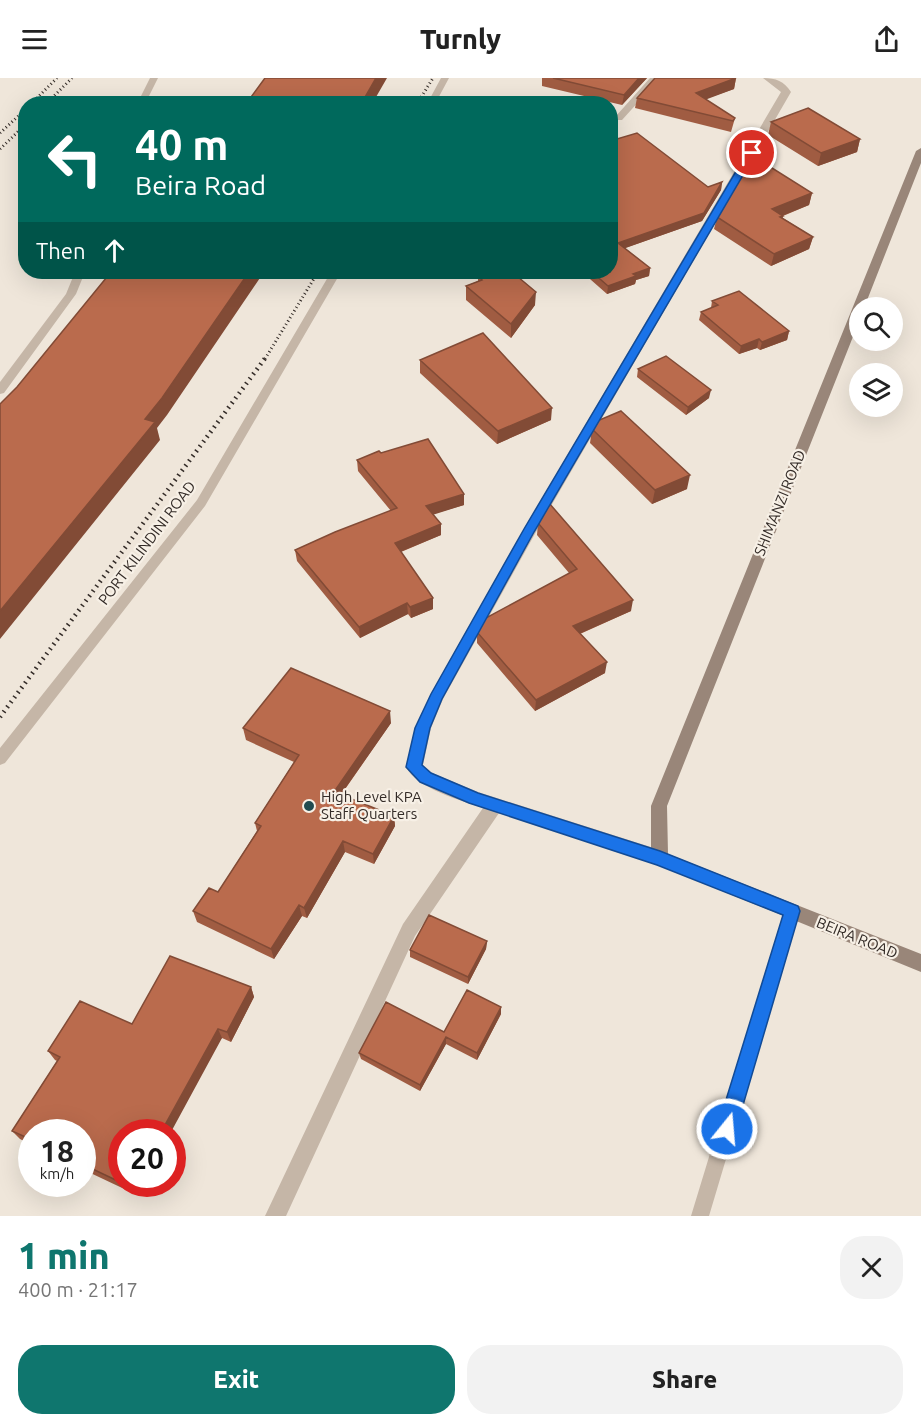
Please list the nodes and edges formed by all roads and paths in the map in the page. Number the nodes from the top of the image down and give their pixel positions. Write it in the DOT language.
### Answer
graph roads {
  1 [pos="154,78"];
  2 [pos="445,78"];
  3 [pos="655,78"];
  4 [pos="768,78"];
  5 [pos="145,96"];
  6 [pos="435,96"];
  7 [pos="619,118"];
  8 [pos="921,151"];
  9 [pos="77,279"];
  10 [pos="332,279"];
  11 [pos="0,390"];
  12 [pos="0,759"];
  13 [pos="495,805"];
  14 [pos="660,858"];
  15 [pos="792,911"];
  16 [pos="921,963"];
  17 [pos="275,1216"];
  18 [pos="700,1216"];
  1 -- 5 [label="lane"];
  2 -- 6 [label="lane"];
  3 -- 7 [label="street"];
  4 -- 13 [label="street"];
  8 -- 14 [label="main road, SHIMANZI ROAD"];
  9 -- 11 [label="lane"];
  10 -- 12 [label="lane, PORT KILINDINI ROAD"];
  13 -- 14 [label="street"];
  13 -- 17 [label="street"];
  14 -- 15 [label="main road, BEIRA ROAD"];
  15 -- 16 [label="main road, BEIRA ROAD"];
  15 -- 18 [label="lane"];
}
